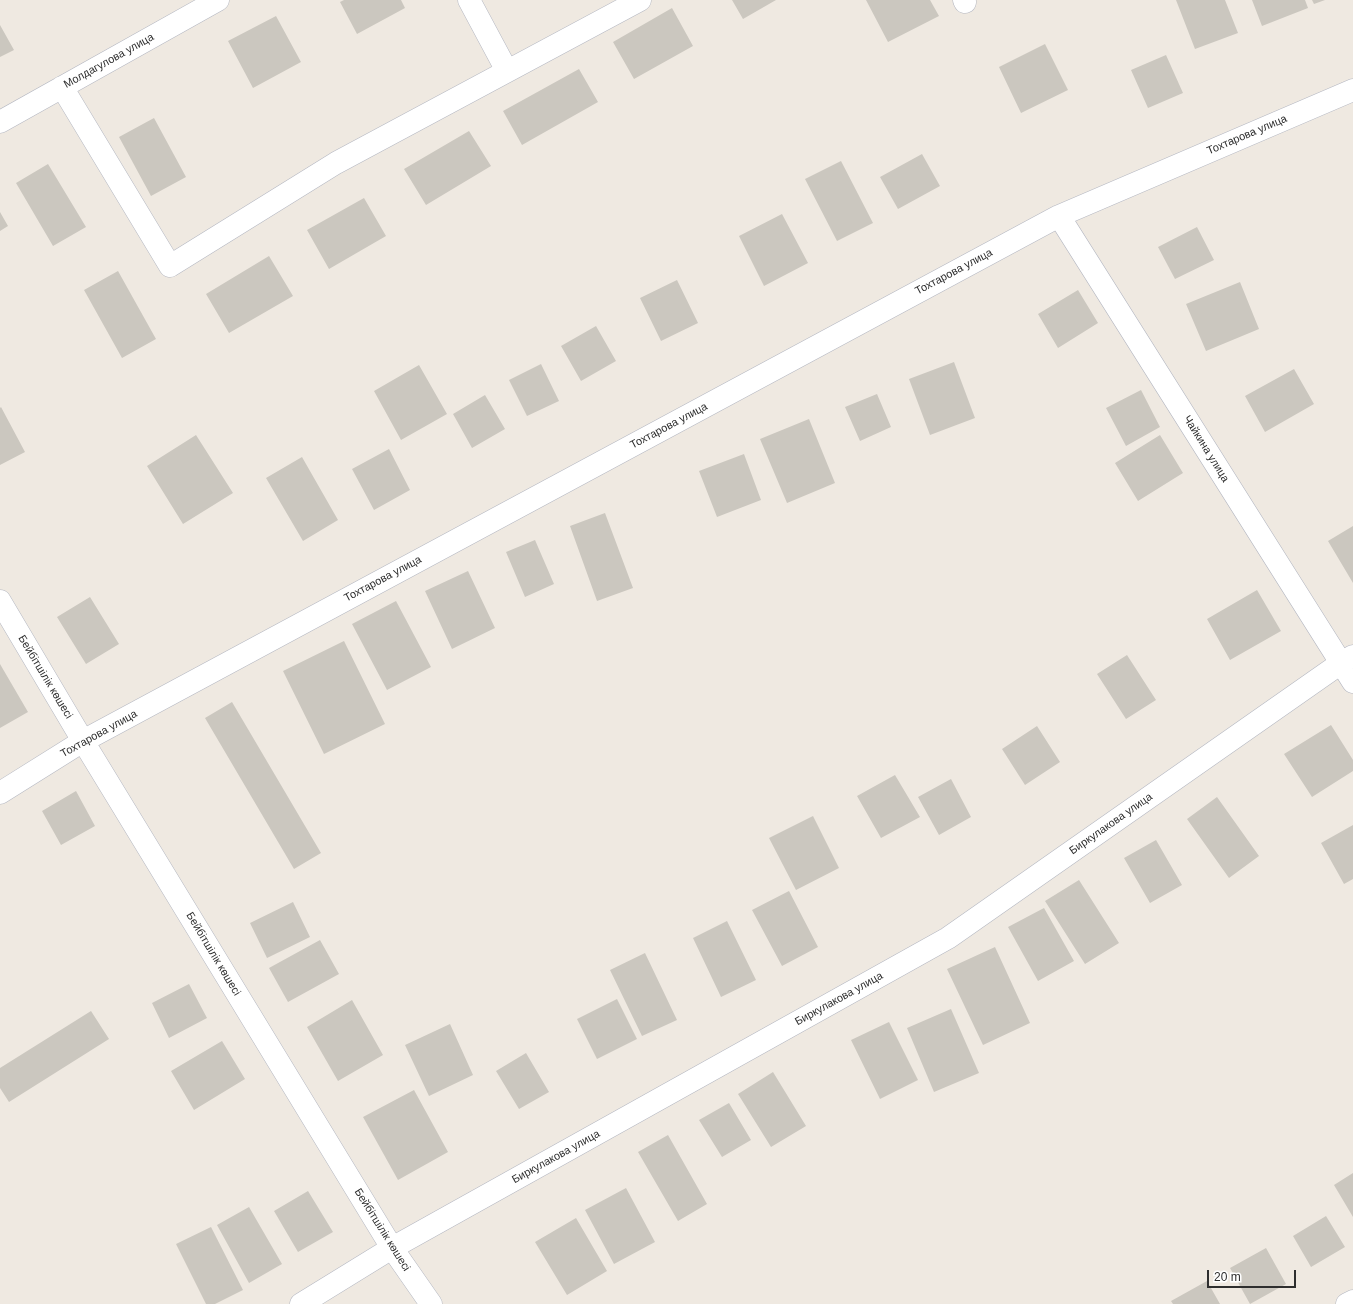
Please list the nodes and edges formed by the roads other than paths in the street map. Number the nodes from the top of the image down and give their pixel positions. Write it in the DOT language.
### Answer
graph roads {
  1 [pos="218,0"];
  2 [pos="469,0"];
  3 [pos="640,0"];
  4 [pos="507,72"];
  5 [pos="62,87"];
  6 [pos="1353,90"];
  7 [pos="0,122"];
  8 [pos="1059,216"];
  9 [pos="0,601"];
  10 [pos="1347,659"];
  11 [pos="1353,682"];
  12 [pos="83,741"];
  13 [pos="0,793"];
  14 [pos="392,1248"];
  15 [pos="1353,1301"];
  16 [pos="301,1304"];
  17 [pos="431,1304"];
  18 [pos="1347,1304"];
  1 -- 5 [label="street, Молдагулова улица"];
  2 -- 4 [label="street"];
  3 -- 4 [label="street"];
  4 -- 5 [label="street"];
  5 -- 7 [label="street, Молдагулова улица"];
  6 -- 8 [label="street, Тохтарова улица"];
  8 -- 10 [label="street, Чайкина улица"];
  8 -- 12 [label="street, Тохтарова улица"];
  9 -- 12 [label="street, Бейбітшілік көшесі"];
  10 -- 11 [label="street, Чайкина улица"];
  10 -- 14 [label="street, Биркулакова улица"];
  12 -- 13 [label="street, Тохтарова улица"];
  12 -- 14 [label="street, Бейбітшілік көшесі"];
  14 -- 16 [label="street, Биркулакова улица"];
  14 -- 17 [label="street, Бейбітшілік көшесі"];
  15 -- 18 [label="street"];
}
